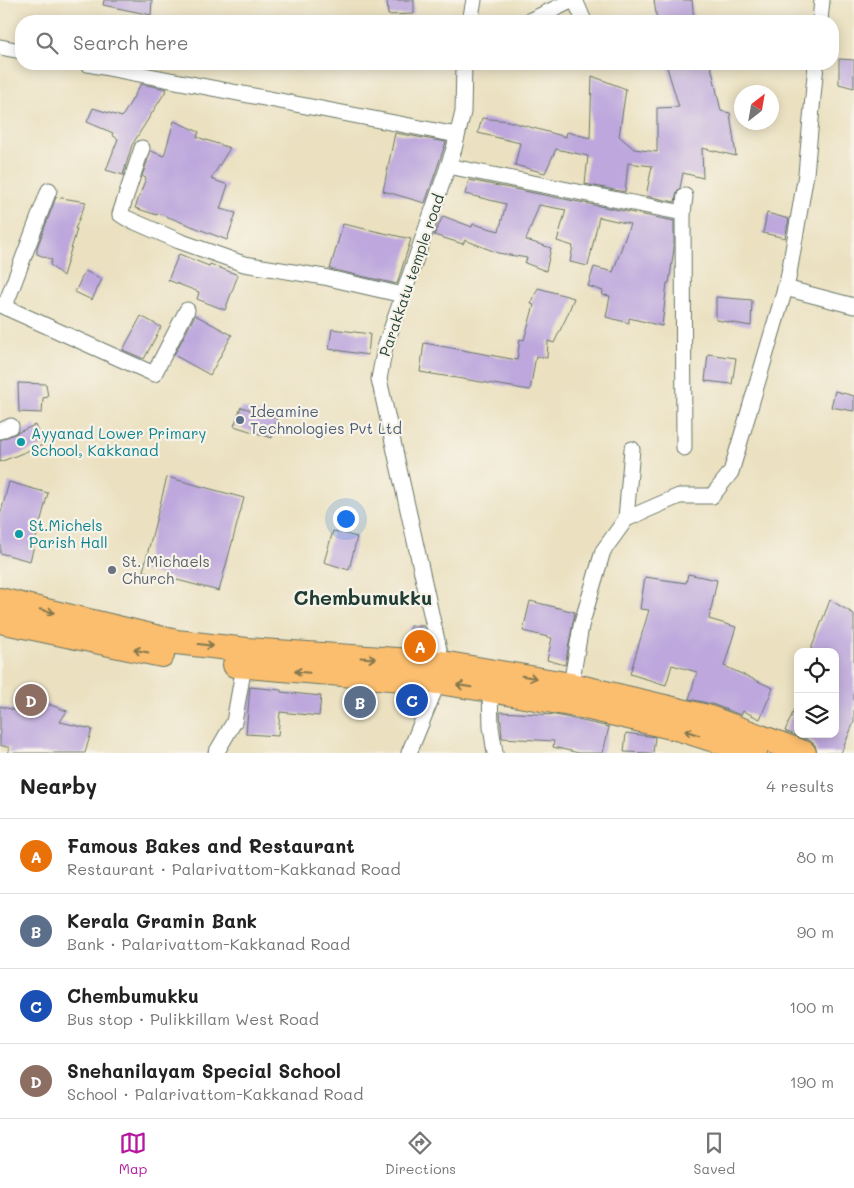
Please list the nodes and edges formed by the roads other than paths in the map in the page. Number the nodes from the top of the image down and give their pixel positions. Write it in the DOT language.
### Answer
graph roads {
  1 [pos="474,0"];
  2 [pos="574,0"];
  3 [pos="822,0"];
  4 [pos="471,15"];
  5 [pos="542,15"];
  6 [pos="581,15"];
  7 [pos="821,15"];
  8 [pos="0,47"];
  9 [pos="15,50"];
  10 [pos="119,70"];
  11 [pos="464,70"];
  12 [pos="815,70"];
  13 [pos="458,135"];
  14 [pos="142,148"];
  15 [pos="448,166"];
  16 [pos="49,190"];
  17 [pos="685,196"];
  18 [pos="683,213"];
  19 [pos="785,288"];
  20 [pos="403,295"];
  21 [pos="2,306"];
  22 [pos="854,306"];
  23 [pos="187,310"];
  24 [pos="684,448"];
  25 [pos="632,449"];
  26 [pos="626,519"];
  27 [pos="0,600"];
  28 [pos="0,621"];
  29 [pos="244,666"];
  30 [pos="440,673"];
  31 [pos="571,685"];
  32 [pos="490,690"];
  33 [pos="597,700"];
  34 [pos="216,753"];
  35 [pos="409,753"];
  36 [pos="495,753"];
  37 [pos="755,753"];
  38 [pos="804,753"];
  1 -- 4 [label="street"];
  2 -- 5 [label="street"];
  2 -- 6 [label="street"];
  3 -- 7 [label="street"];
  8 -- 9 [label="street"];
  10 -- 13 [label="street"];
  11 -- 13 [label="street, Parakkatu temple road"];
  12 -- 19 [label="street"];
  13 -- 15 [label="street, Parakkatu temple road"];
  14 -- 20 [label="street"];
  15 -- 18 [label="street"];
  15 -- 20 [label="street, Parakkatu temple road"];
  16 -- 21 [label="street"];
  17 -- 18 [label="street"];
  18 -- 24 [label="street"];
  19 -- 22 [label="street"];
  19 -- 26 [label="street"];
  20 -- 30 [label="street, Parakkatu temple road"];
  21 -- 23 [label="street"];
  25 -- 26 [label="street"];
  26 -- 31 [label="street"];
  27 -- 30 [label="main road, one-way"];
  29 -- 28 [label="main road, one-way"];
  30 -- 29 [label="main road, one-way"];
  29 -- 34 [label="street"];
  30 -- 31 [label="main road, one-way"];
  32 -- 30 [label="main road, one-way"];
  30 -- 35 [label="street"];
  31 -- 33 [label="main road"];
  32 -- 33 [label="main road"];
  32 -- 36 [label="street"];
  37 -- 33 [label="main road, one-way"];
  33 -- 38 [label="main road"];
}
